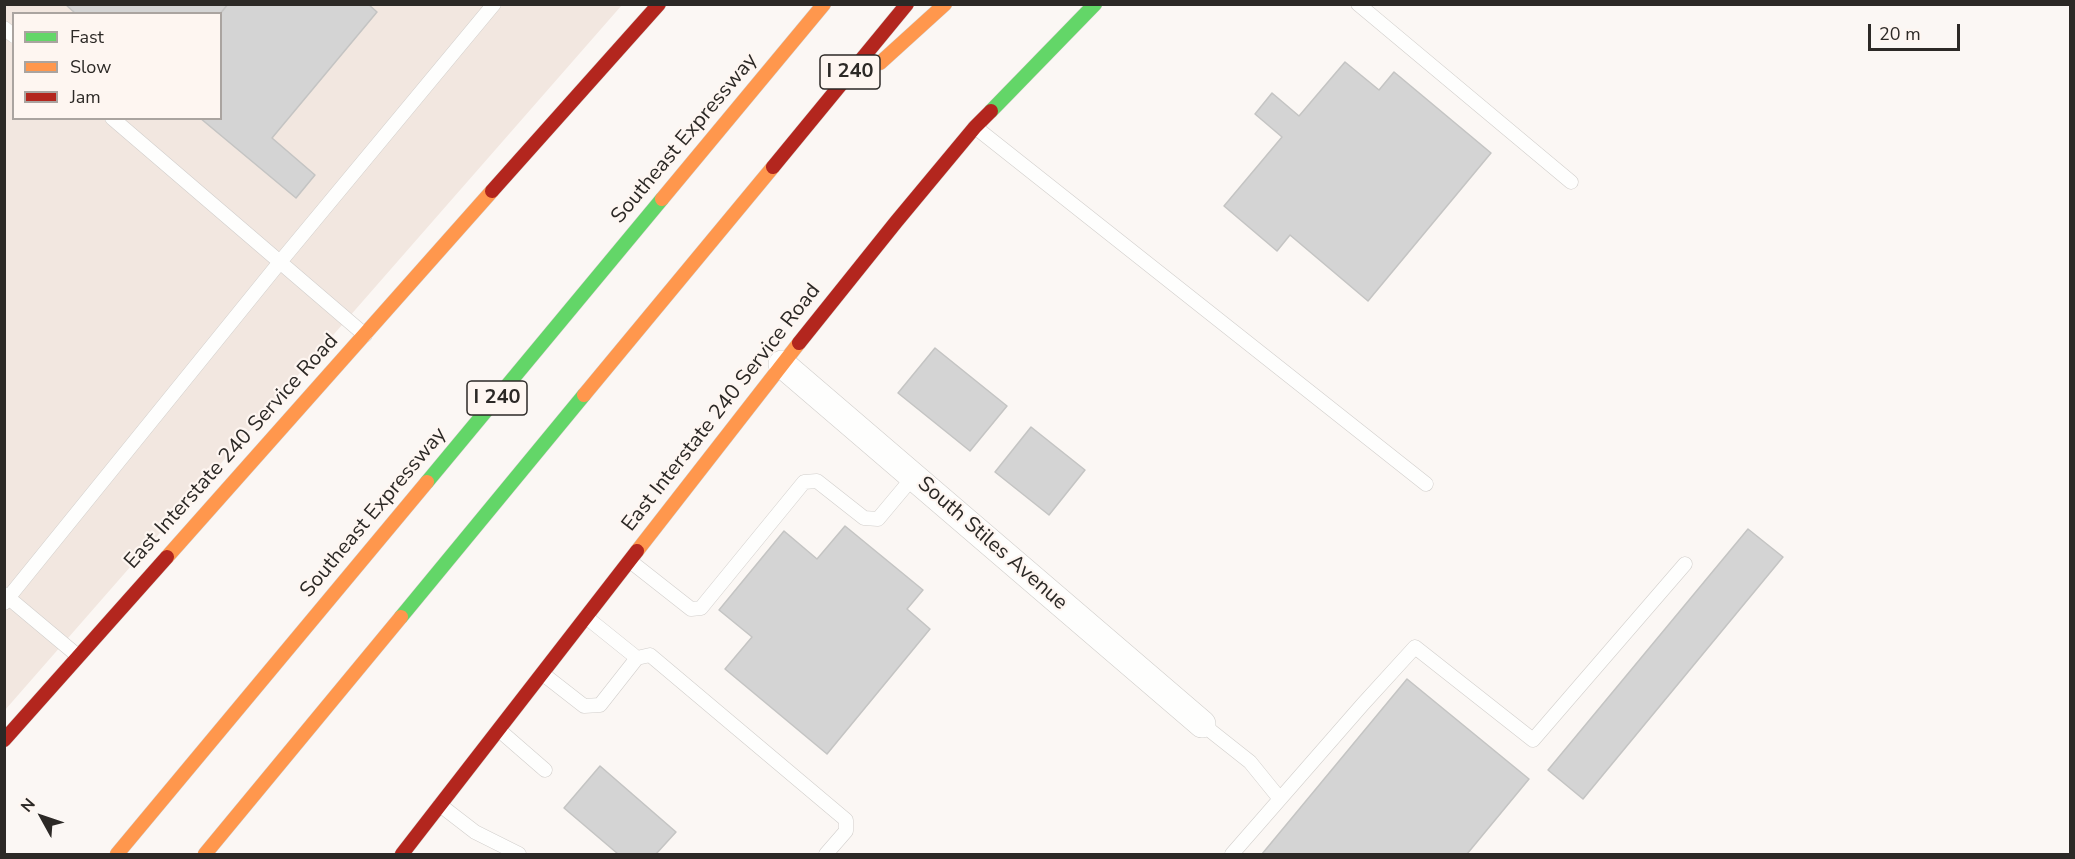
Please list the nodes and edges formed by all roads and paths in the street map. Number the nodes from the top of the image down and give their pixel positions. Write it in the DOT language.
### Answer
graph roads {
  1 [pos="494,4"];
  2 [pos="660,4"];
  3 [pos="824,4"];
  4 [pos="907,4"];
  5 [pos="945,4"];
  6 [pos="1095,4"];
  7 [pos="1358,4"];
  8 [pos="114,120"];
  9 [pos="975,127"];
  10 [pos="794,140"];
  11 [pos="1571,182"];
  12 [pos="280,262"];
  13 [pos="365,335"];
  14 [pos="782,364"];
  15 [pos="914,476"];
  16 [pos="1426,484"];
  17 [pos="630,560"];
  18 [pos="1685,564"];
  19 [pos="6,598"];
  20 [pos="586,617"];
  21 [pos="78,656"];
  22 [pos="637,658"];
  23 [pos="543,674"];
  24 [pos="1202,724"];
  25 [pos="499,730"];
  26 [pos="4,741"];
  27 [pos="545,770"];
  28 [pos="1280,799"];
  29 [pos="440,805"];
  30 [pos="117,855"];
  31 [pos="205,855"];
  32 [pos="402,855"];
  33 [pos="519,855"];
  34 [pos="826,855"];
  35 [pos="1232,855"];
  1 -- 12 [label="lane"];
  2 -- 13 [label="main road, East Interstate 240 Service Road"];
  3 -- 30 [label="main road, Southeast Expressway / I 240"];
  4 -- 10 [label="main road, I 240"];
  5 -- 10 [label="main road"];
  6 -- 9 [label="main road, East Interstate 240 Service Road"];
  7 -- 11 [label="lane"];
  8 -- 12 [label="lane"];
  9 -- 14 [label="main road, East Interstate 240 Service Road"];
  9 -- 16 [label="lane"];
  10 -- 31 [label="main road, I 240"];
  12 -- 13 [label="lane"];
  12 -- 19 [label="lane"];
  13 -- 21 [label="main road, East Interstate 240 Service Road"];
  14 -- 15 [label="street, South Stiles Avenue"];
  14 -- 17 [label="main road, East Interstate 240 Service Road"];
  15 -- 17 [label="lane"];
  15 -- 24 [label="street, South Stiles Avenue"];
  17 -- 20 [label="main road, East Interstate 240 Service Road"];
  18 -- 28 [label="lane"];
  19 -- 21 [label="lane"];
  20 -- 22 [label="lane"];
  20 -- 23 [label="main road, East Interstate 240 Service Road"];
  21 -- 26 [label="main road, East Interstate 240 Service Road"];
  22 -- 23 [label="lane"];
  22 -- 34 [label="lane"];
  23 -- 25 [label="main road, East Interstate 240 Service Road"];
  24 -- 28 [label="lane"];
  25 -- 27 [label="lane"];
  25 -- 29 [label="main road, East Interstate 240 Service Road"];
  28 -- 35 [label="lane"];
  29 -- 32 [label="main road, East Interstate 240 Service Road"];
  29 -- 33 [label="lane"];
}
